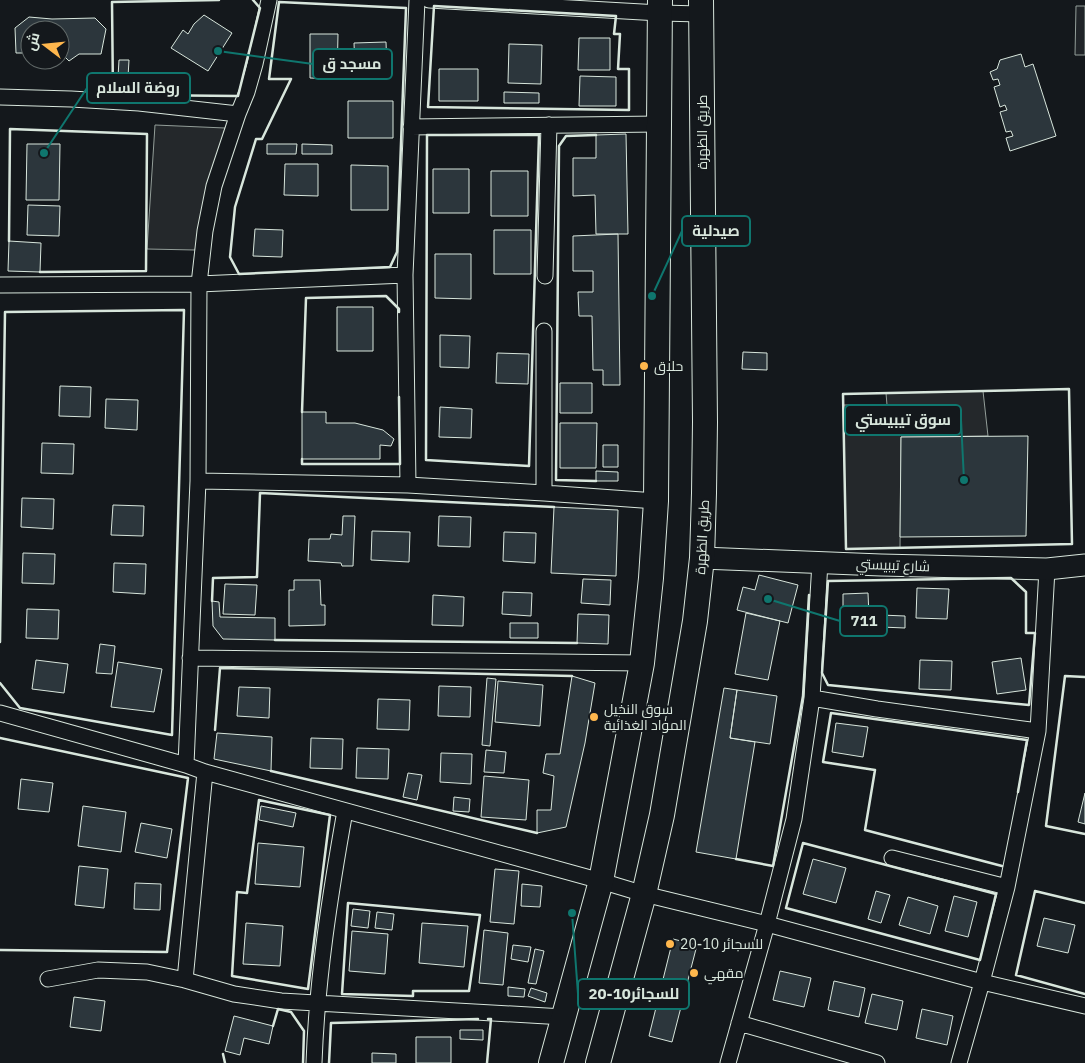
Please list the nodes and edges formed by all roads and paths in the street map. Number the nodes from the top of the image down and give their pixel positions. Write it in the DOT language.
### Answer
graph roads {
  1 [pos="269,0"];
  2 [pos="417,0"];
  3 [pos="429,0"];
  4 [pos="660,7"];
  5 [pos="701,7"];
  6 [pos="0,97"];
  7 [pos="238,114"];
  8 [pos="659,124"];
  9 [pos="549,126"];
  10 [pos="411,127"];
  11 [pos="405,275"];
  12 [pos="545,276"];
  13 [pos="199,284"];
  14 [pos="0,285"];
  15 [pos="544,331"];
  16 [pos="198,482"];
  17 [pos="408,485"];
  18 [pos="544,493"];
  19 [pos="656,501"];
  20 [pos="702,558"];
  21 [pos="820,562"];
  22 [pos="1085,565"];
  23 [pos="1047,568"];
  24 [pos="190,658"];
  25 [pos="642,663"];
  26 [pos="812,698"];
  27 [pos="0,713"];
  28 [pos="1038,731"];
  29 [pos="186,765"];
  30 [pos="205,772"];
  31 [pos="345,811"];
  32 [pos="892,858"];
  33 [pos="601,881"];
  34 [pos="1006,888"];
  35 [pos="644,894"];
  36 [pos="767,924"];
  37 [pos="48,979"];
  38 [pos="185,980"];
  39 [pos="982,982"];
  40 [pos="318,1003"];
  41 [pos="1085,1006"];
  42 [pos="564,1017"];
  43 [pos="739,1023"];
  44 [pos="314,1063"];
  45 [pos="551,1063"];
  46 [pos="598,1063"];
  47 [pos="728,1063"];
  48 [pos="877,1063"];
  49 [pos="958,1063"];
  1 -- 7 [label="street"];
  2 -- 10 [label="street"];
  3 -- 4 [label="street"];
  4 -- 5 [label="street"];
  4 -- 8 [label="main road"];
  5 -- 20 [label="main road, طريق الظهرة"];
  6 -- 7 [label="street"];
  7 -- 13 [label="street"];
  8 -- 9 [label="street"];
  8 -- 19 [label="main road"];
  9 -- 10 [label="street"];
  9 -- 12 [label="street"];
  10 -- 11 [label="street"];
  11 -- 13 [label="street"];
  11 -- 17 [label="street"];
  13 -- 14 [label="street"];
  13 -- 16 [label="street"];
  15 -- 18 [label="street"];
  16 -- 17 [label="street"];
  16 -- 24 [label="street"];
  17 -- 18 [label="street"];
  18 -- 19 [label="street"];
  19 -- 25 [label="main road"];
  20 -- 21 [label="main road, شارع تيبيستي"];
  20 -- 35 [label="main road, طريق الظهرة"];
  21 -- 23 [label="main road, شارع تيبيستي"];
  21 -- 26 [label="street"];
  22 -- 23 [label="main road, شارع تيبيستي"];
  23 -- 28 [label="street"];
  24 -- 25 [label="street"];
  24 -- 29 [label="street"];
  25 -- 33 [label="main road"];
  26 -- 28 [label="street"];
  26 -- 36 [label="street"];
  27 -- 29 [label="street"];
  28 -- 34 [label="street"];
  29 -- 30 [label="street"];
  30 -- 31 [label="street"];
  30 -- 38 [label="street"];
  31 -- 33 [label="street"];
  31 -- 40 [label="street"];
  32 -- 34 [label="street"];
  33 -- 35 [label="street"];
  33 -- 42 [label="main road"];
  34 -- 39 [label="street"];
  35 -- 36 [label="street"];
  35 -- 46 [label="main road, طريق الظهرة"];
  36 -- 39 [label="street"];
  36 -- 43 [label="street"];
  37 -- 38 [label="street"];
  38 -- 40 [label="street"];
  39 -- 41 [label="street"];
  39 -- 49 [label="street"];
  40 -- 42 [label="street"];
  40 -- 44 [label="street"];
  42 -- 45 [label="main road"];
  43 -- 47 [label="street"];
  43 -- 48 [label="street"];
}
